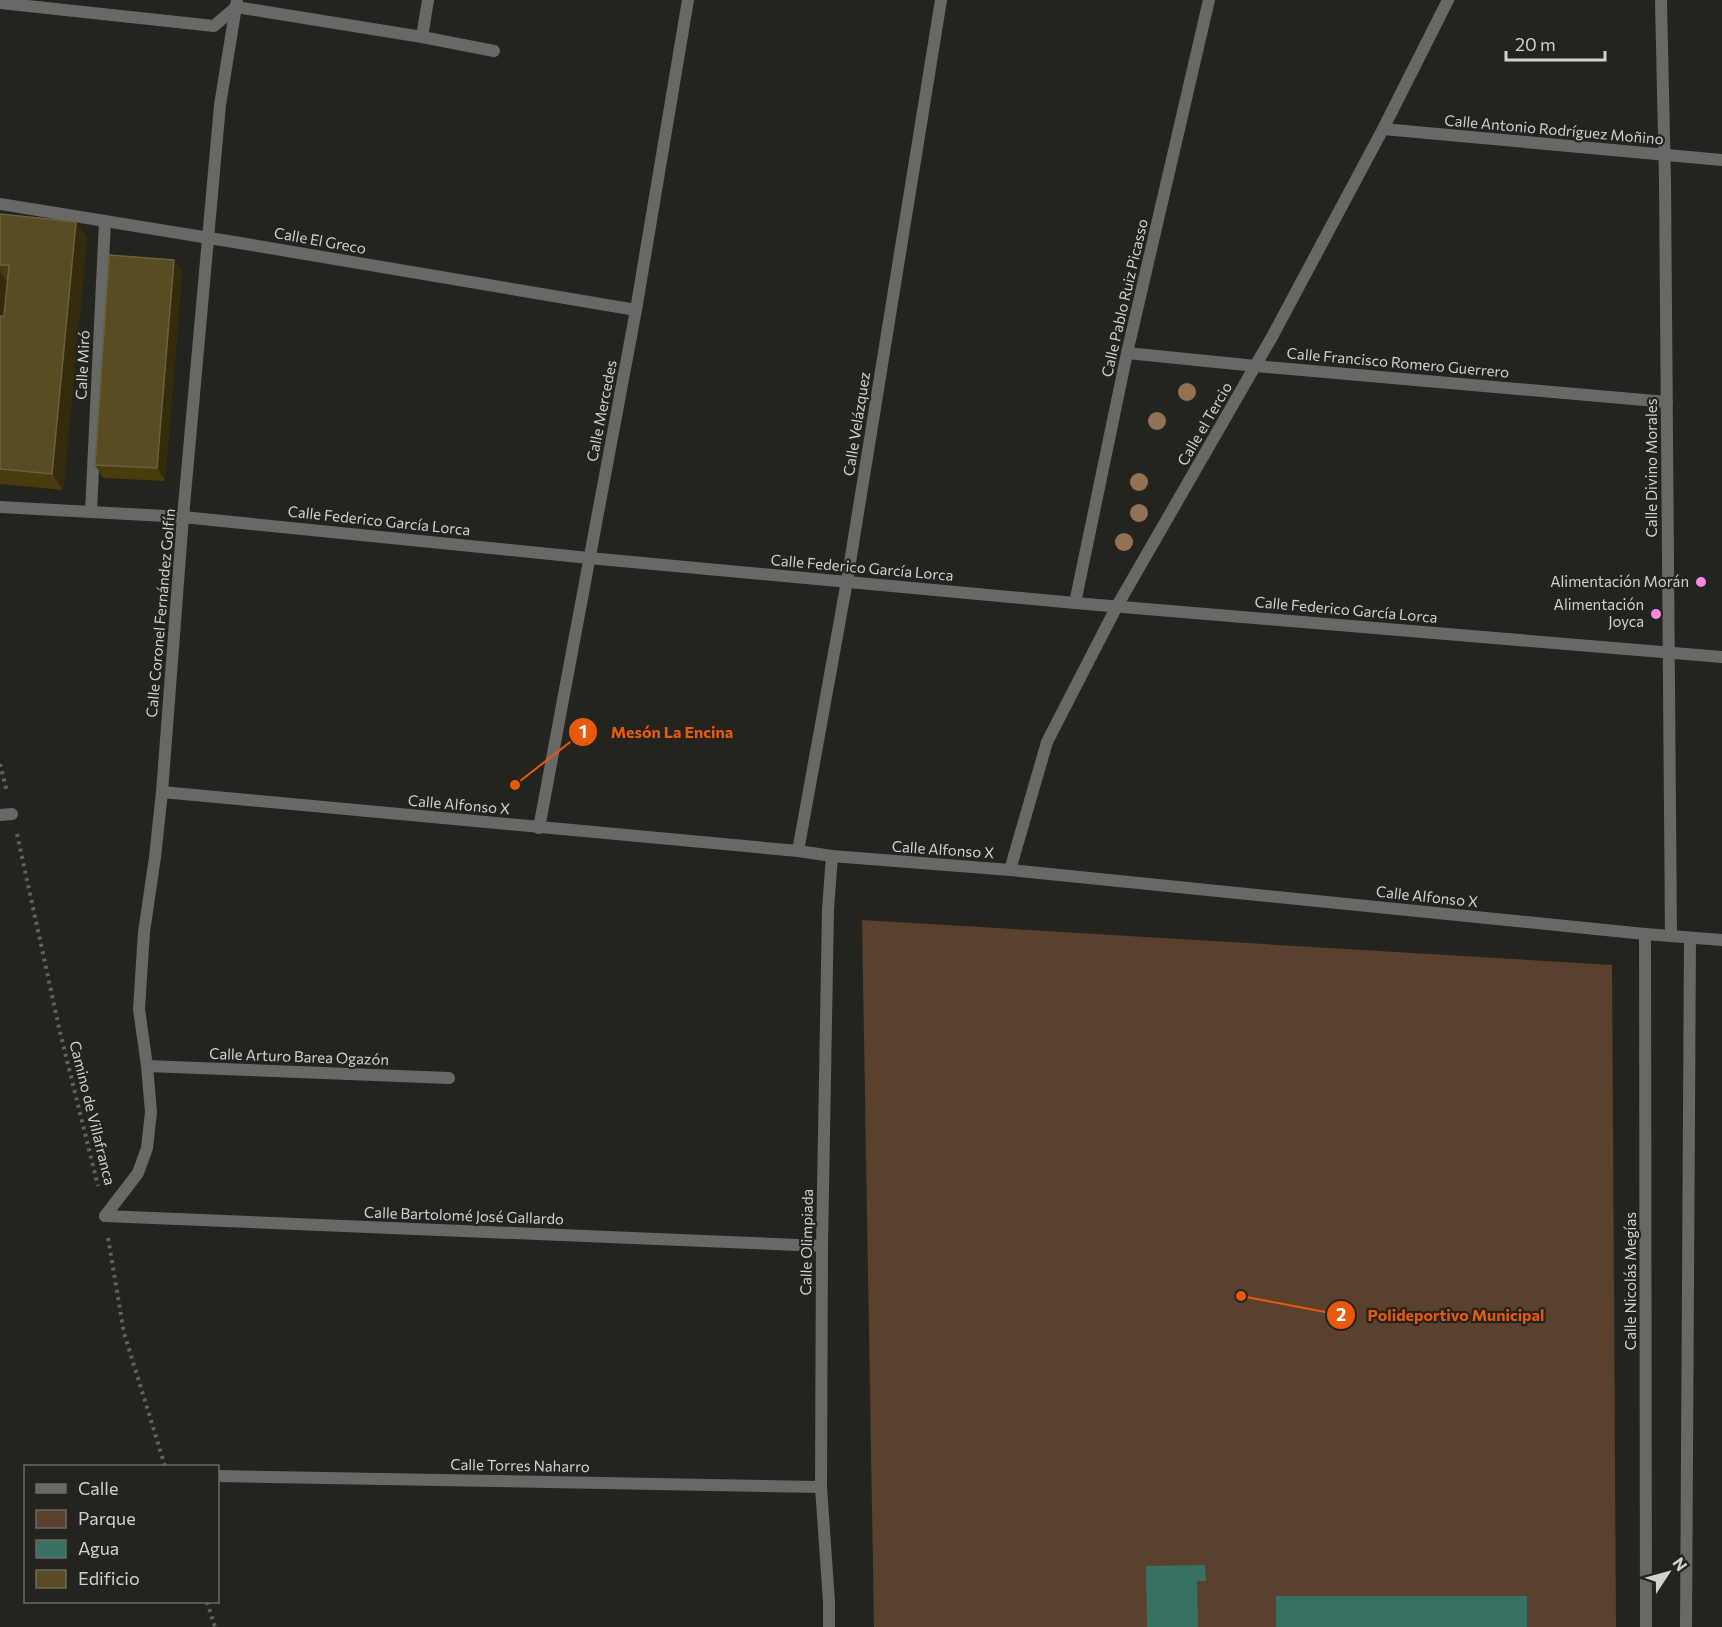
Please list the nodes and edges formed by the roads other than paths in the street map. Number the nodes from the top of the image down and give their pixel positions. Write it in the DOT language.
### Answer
graph roads {
  1 [pos="428,0"];
  2 [pos="688,0"];
  3 [pos="941,0"];
  4 [pos="1209,0"];
  5 [pos="1448,0"];
  6 [pos="1661,0"];
  7 [pos="0,3"];
  8 [pos="237,3"];
  9 [pos="422,37"];
  10 [pos="494,51"];
  11 [pos="1383,129"];
  12 [pos="1664,155"];
  13 [pos="1722,160"];
  14 [pos="0,204"];
  15 [pos="105,221"];
  16 [pos="207,237"];
  17 [pos="636,310"];
  18 [pos="1127,353"];
  19 [pos="1256,366"];
  20 [pos="1667,402"];
  21 [pos="0,507"];
  22 [pos="91,512"];
  23 [pos="183,517"];
  24 [pos="589,558"];
  25 [pos="847,581"];
  26 [pos="1075,603"];
  27 [pos="1118,606"];
  28 [pos="1668,653"];
  29 [pos="1722,657"];
  30 [pos="162,792"];
  31 [pos="539,828"];
  32 [pos="798,851"];
  33 [pos="832,856"];
  34 [pos="1010,870"];
  35 [pos="1646,934"];
  36 [pos="1671,936"];
  37 [pos="1690,938"];
  38 [pos="1722,940"];
  39 [pos="147,1066"];
  40 [pos="449,1078"];
  41 [pos="105,1216"];
  42 [pos="822,1246"];
  43 [pos="219,1476"];
  44 [pos="821,1487"];
  45 [pos="829,1627"];
  46 [pos="1646,1627"];
  47 [pos="1686,1627"];
  1 -- 9 [label="street"];
  2 -- 17 [label="street, Calle Mercedes"];
  3 -- 25 [label="street, Calle Velázquez"];
  4 -- 18 [label="street, Calle Pablo Ruiz Picasso"];
  5 -- 11 [label="street, Calle el Tercio"];
  6 -- 12 [label="street, Calle Divino Morales"];
  7 -- 8 [label="street"];
  8 -- 9 [label="street"];
  8 -- 16 [label="street, Calle Coronel Fernández Golfín"];
  9 -- 10 [label="street"];
  11 -- 12 [label="street, Calle Antonio Rodríguez Moñino"];
  11 -- 19 [label="street, Calle el Tercio"];
  12 -- 13 [label="street, Calle Antonio Rodríguez Moñino"];
  12 -- 20 [label="street, Calle Divino Morales"];
  14 -- 15 [label="street, Calle El Greco"];
  15 -- 16 [label="street, Calle El Greco"];
  15 -- 22 [label="street, Calle Miró"];
  16 -- 17 [label="street, Calle El Greco"];
  16 -- 23 [label="street, Calle Coronel Fernández Golfín"];
  17 -- 24 [label="street, Calle Mercedes"];
  18 -- 19 [label="street, Calle Francisco Romero Guerrero"];
  18 -- 26 [label="street, Calle Pablo Ruiz Picasso"];
  19 -- 20 [label="street, Calle Francisco Romero Guerrero"];
  19 -- 27 [label="street, Calle el Tercio"];
  20 -- 28 [label="street, Calle Divino Morales"];
  21 -- 22 [label="street, Calle Federico García Lorca"];
  22 -- 23 [label="street, Calle Federico García Lorca"];
  23 -- 24 [label="street, Calle Federico García Lorca"];
  23 -- 30 [label="street, Calle Coronel Fernández Golfín"];
  24 -- 25 [label="street, Calle Federico García Lorca"];
  24 -- 31 [label="street, Calle Mercedes"];
  25 -- 26 [label="street, Calle Federico García Lorca"];
  25 -- 32 [label="street, Calle Velázquez"];
  26 -- 27 [label="street, Calle Federico García Lorca"];
  27 -- 28 [label="street, Calle Federico García Lorca"];
  27 -- 34 [label="street, Calle el Tercio"];
  28 -- 29 [label="street, Calle Federico García Lorca"];
  28 -- 36 [label="street, Calle Divino Morales"];
  30 -- 31 [label="street, Calle Alfonso X"];
  30 -- 39 [label="street, Calle Coronel Fernández Golfín"];
  31 -- 32 [label="street, Calle Alfonso X"];
  32 -- 33 [label="street, Calle Alfonso X"];
  33 -- 34 [label="street, Calle Alfonso X"];
  33 -- 42 [label="street, Calle Olimpiada"];
  34 -- 35 [label="street, Calle Alfonso X"];
  35 -- 36 [label="street, Calle Alfonso X"];
  35 -- 46 [label="street, Calle Nicolás Megías"];
  36 -- 37 [label="street, Calle Alfonso X"];
  37 -- 38 [label="street, Calle Alfonso X"];
  37 -- 47 [label="street"];
  39 -- 40 [label="street, Calle Arturo Barea Ogazón"];
  39 -- 41 [label="street, Calle Coronel Fernández Golfín"];
  41 -- 42 [label="street, Calle Bartolomé José Gallardo"];
  42 -- 44 [label="street, Calle Olimpiada"];
  43 -- 44 [label="street, Calle Torres Naharro"];
  44 -- 45 [label="street, Calle Olimpiada"];
}
